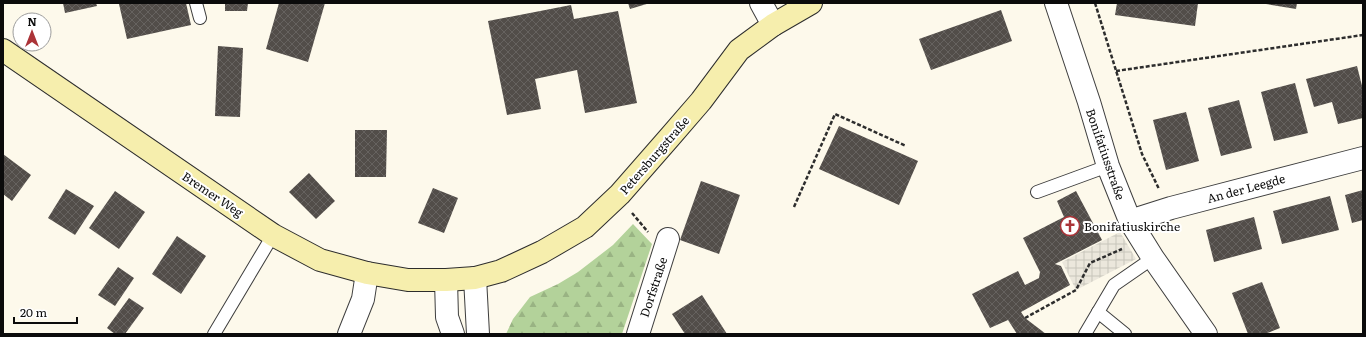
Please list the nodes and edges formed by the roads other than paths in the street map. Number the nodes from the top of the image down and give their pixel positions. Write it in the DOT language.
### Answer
graph roads {
  1 [pos="196,3"];
  2 [pos="761,3"];
  3 [pos="811,3"];
  4 [pos="1056,3"];
  5 [pos="200,18"];
  6 [pos="773,25"];
  7 [pos="3,50"];
  8 [pos="1363,158"];
  9 [pos="1108,166"];
  10 [pos="1036,192"];
  11 [pos="1130,221"];
  12 [pos="273,235"];
  13 [pos="666,245"];
  14 [pos="1153,258"];
  15 [pos="367,273"];
  16 [pos="475,278"];
  17 [pos="446,280"];
  18 [pos="1098,312"];
  19 [pos="214,334"];
  20 [pos="349,334"];
  21 [pos="453,334"];
  22 [pos="478,334"];
  23 [pos="638,334"];
  24 [pos="1085,334"];
  25 [pos="1125,334"];
  26 [pos="1206,334"];
  1 -- 5 [label="lane"];
  2 -- 6 [label="street"];
  3 -- 6 [label="main road, Petersburgstraße"];
  4 -- 9 [label="street, Bonifatiusstraße"];
  6 -- 16 [label="main road, Petersburgstraße"];
  7 -- 12 [label="main road, Bremer Weg"];
  8 -- 11 [label="street, An der Leegde"];
  9 -- 10 [label="lane"];
  9 -- 11 [label="street, Bonifatiusstraße"];
  11 -- 14 [label="street, Bonifatiusstraße"];
  12 -- 15 [label="main road, Bremer Weg"];
  12 -- 19 [label="lane"];
  13 -- 23 [label="street, Dorfstraße"];
  14 -- 18 [label="lane"];
  14 -- 26 [label="street, Bonifatiusstraße"];
  15 -- 17 [label="main road, Bremer Weg"];
  15 -- 20 [label="street"];
  16 -- 17 [label="main road, Bremer Weg"];
  16 -- 22 [label="street"];
  17 -- 21 [label="street"];
  18 -- 24 [label="lane"];
  18 -- 25 [label="lane"];
}
